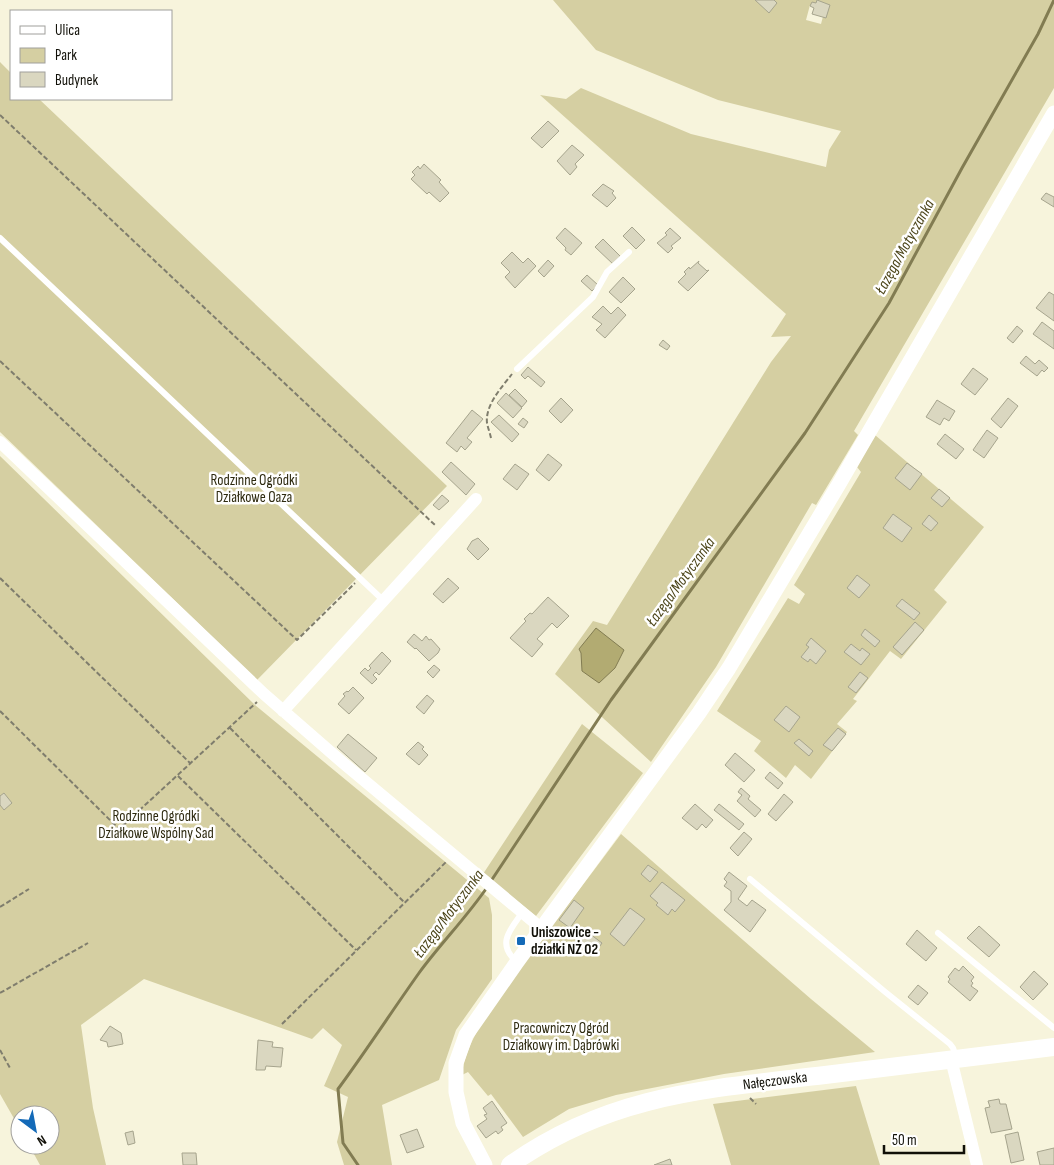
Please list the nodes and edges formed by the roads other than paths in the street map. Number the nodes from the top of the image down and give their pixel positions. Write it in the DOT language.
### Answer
graph roads {
  1 [pos="1054,113"];
  2 [pos="0,238"];
  3 [pos="629,252"];
  4 [pos="517,369"];
  5 [pos="0,442"];
  6 [pos="476,500"];
  7 [pos="384,601"];
  8 [pos="283,711"];
  9 [pos="750,879"];
  10 [pos="522,912"];
  11 [pos="541,928"];
  12 [pos="938,933"];
  13 [pos="517,962"];
  14 [pos="1054,1028"];
  15 [pos="1054,1047"];
  16 [pos="954,1059"];
  17 [pos="484,1165"];
  18 [pos="510,1165"];
  19 [pos="978,1165"];
  1 -- 11 [label="street"];
  2 -- 7 [label="lane"];
  3 -- 4 [label="lane"];
  5 -- 8 [label="street"];
  6 -- 7 [label="street"];
  7 -- 8 [label="street"];
  8 -- 10 [label="street"];
  9 -- 16 [label="lane"];
  10 -- 11 [label="street"];
  10 -- 13 [label="lane"];
  11 -- 13 [label="street"];
  12 -- 14 [label="lane"];
  13 -- 17 [label="street"];
  15 -- 16 [label="main road, Nałęczowska"];
  16 -- 18 [label="main road, Nałęczowska"];
  16 -- 19 [label="street"];
}
